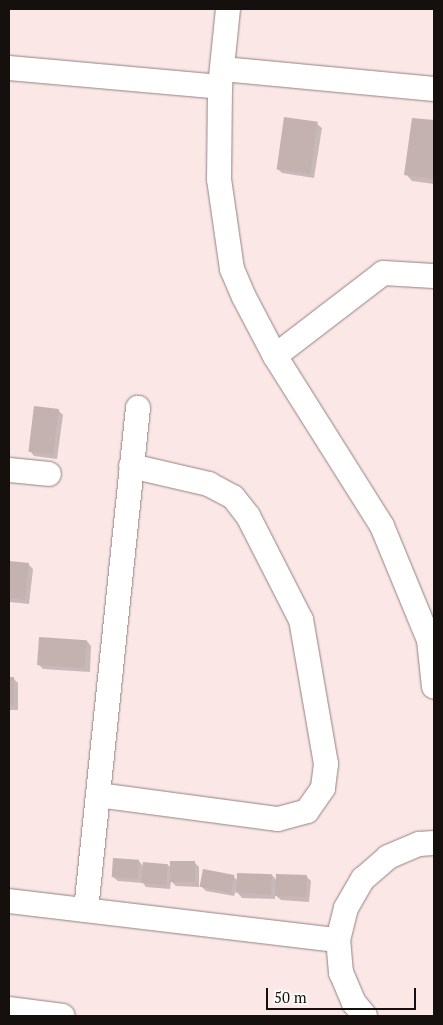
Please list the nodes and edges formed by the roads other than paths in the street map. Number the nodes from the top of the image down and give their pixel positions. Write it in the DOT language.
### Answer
graph roads {
  1 [pos="228,9"];
  2 [pos="9,68"];
  3 [pos="221,78"];
  4 [pos="434,89"];
  5 [pos="434,276"];
  6 [pos="275,356"];
  7 [pos="138,408"];
  8 [pos="131,466"];
  9 [pos="9,470"];
  10 [pos="49,474"];
  11 [pos="434,687"];
  12 [pos="98,795"];
  13 [pos="434,843"];
  14 [pos="9,901"];
  15 [pos="86,910"];
  16 [pos="338,940"];
  17 [pos="9,1010"];
  18 [pos="63,1016"];
  19 [pos="365,1016"];
  1 -- 3 [label="street"];
  2 -- 3 [label="street"];
  3 -- 4 [label="street"];
  3 -- 6 [label="street"];
  5 -- 6 [label="street"];
  6 -- 11 [label="street"];
  7 -- 8 [label="street"];
  8 -- 12 [label="street"];
  8 -- 12 [label="street"];
  9 -- 10 [label="street"];
  12 -- 15 [label="street"];
  13 -- 16 [label="street"];
  14 -- 15 [label="street"];
  15 -- 16 [label="street"];
  16 -- 19 [label="street"];
  17 -- 18 [label="street"];
}
